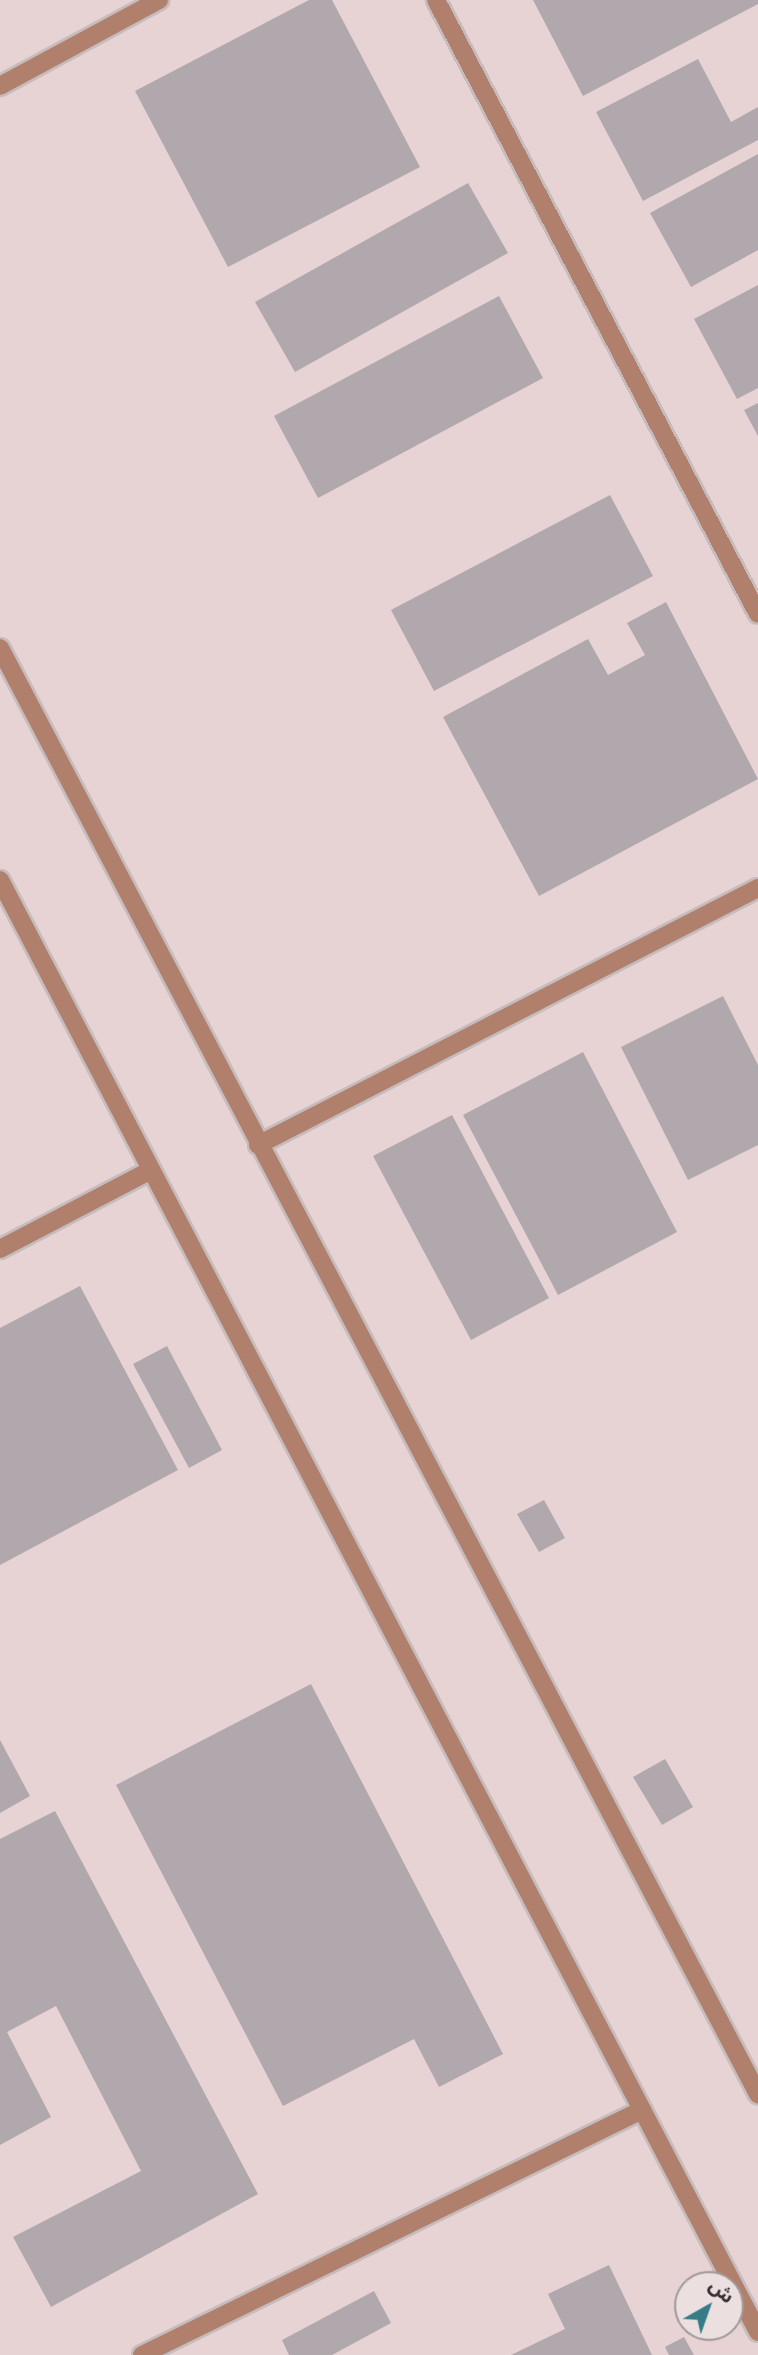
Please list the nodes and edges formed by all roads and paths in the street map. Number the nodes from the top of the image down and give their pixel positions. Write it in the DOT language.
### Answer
graph roads {
  1 [pos="159,0"];
  2 [pos="436,0"];
  3 [pos="0,86"];
  4 [pos="758,614"];
  5 [pos="0,648"];
  6 [pos="0,880"];
  7 [pos="758,888"];
  8 [pos="258,1145"];
  9 [pos="151,1170"];
  10 [pos="0,1249"];
  11 [pos="753,2074"];
  12 [pos="758,2094"];
  13 [pos="642,2110"];
  14 [pos="758,2332"];
  15 [pos="142,2355"];
  1 -- 3 [label="street"];
  2 -- 4 [label="street"];
  5 -- 8 [label="street"];
  6 -- 9 [label="street"];
  7 -- 8 [label="street"];
  8 -- 11 [label="street"];
  9 -- 10 [label="street"];
  9 -- 13 [label="street"];
  11 -- 12 [label="street"];
  13 -- 14 [label="street"];
  13 -- 15 [label="street"];
}
